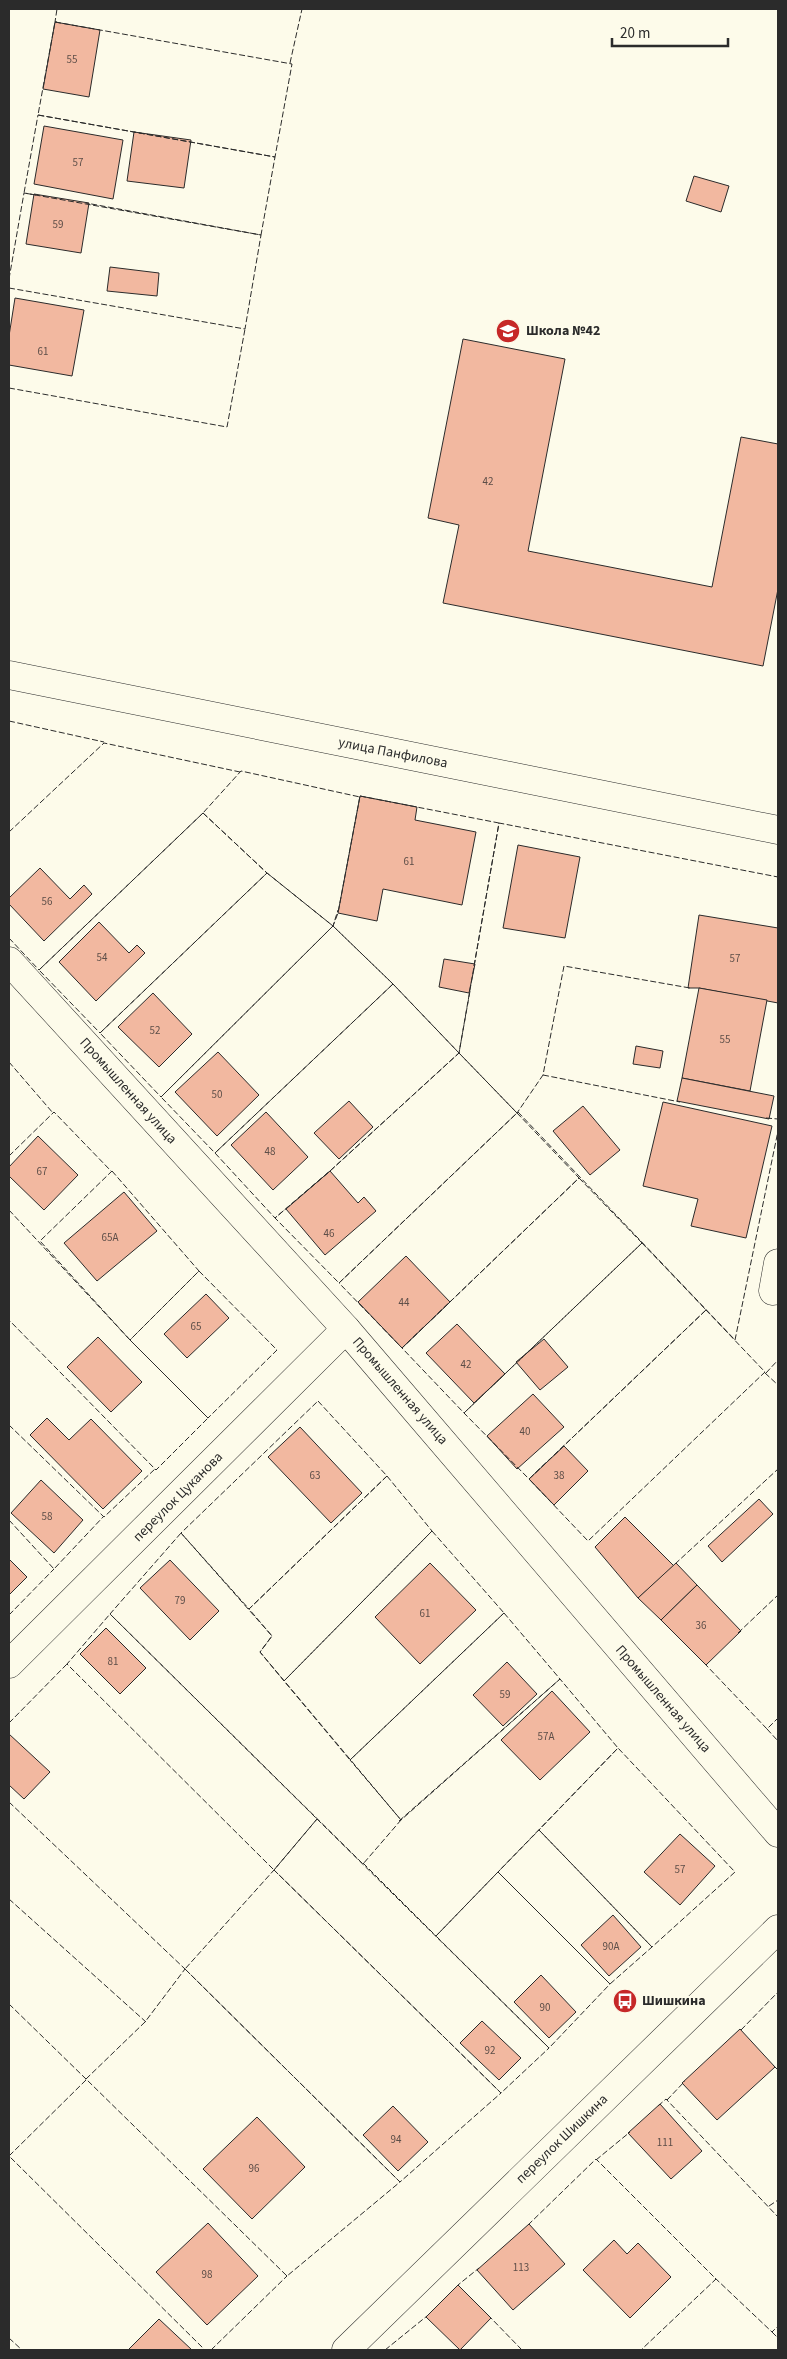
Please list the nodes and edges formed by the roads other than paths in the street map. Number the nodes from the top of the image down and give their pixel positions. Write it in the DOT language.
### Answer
graph roads {
  1 [pos="9,675"];
  2 [pos="778,830"];
  3 [pos="9,961"];
  4 [pos="778,1263"];
  5 [pos="773,1291"];
  6 [pos="346,1330"];
  7 [pos="9,1664"];
  8 [pos="778,1832"];
  9 [pos="778,1929"];
  10 [pos="346,2350"];
  1 -- 2 [label="street, улица Панфилова"];
  3 -- 6 [label="street, Промышленная улица"];
  4 -- 5 [label="street"];
  6 -- 7 [label="street, переулок Цуканова"];
  6 -- 8 [label="street, Промышленная улица"];
  9 -- 10 [label="street, переулок Шишкина"];
}
